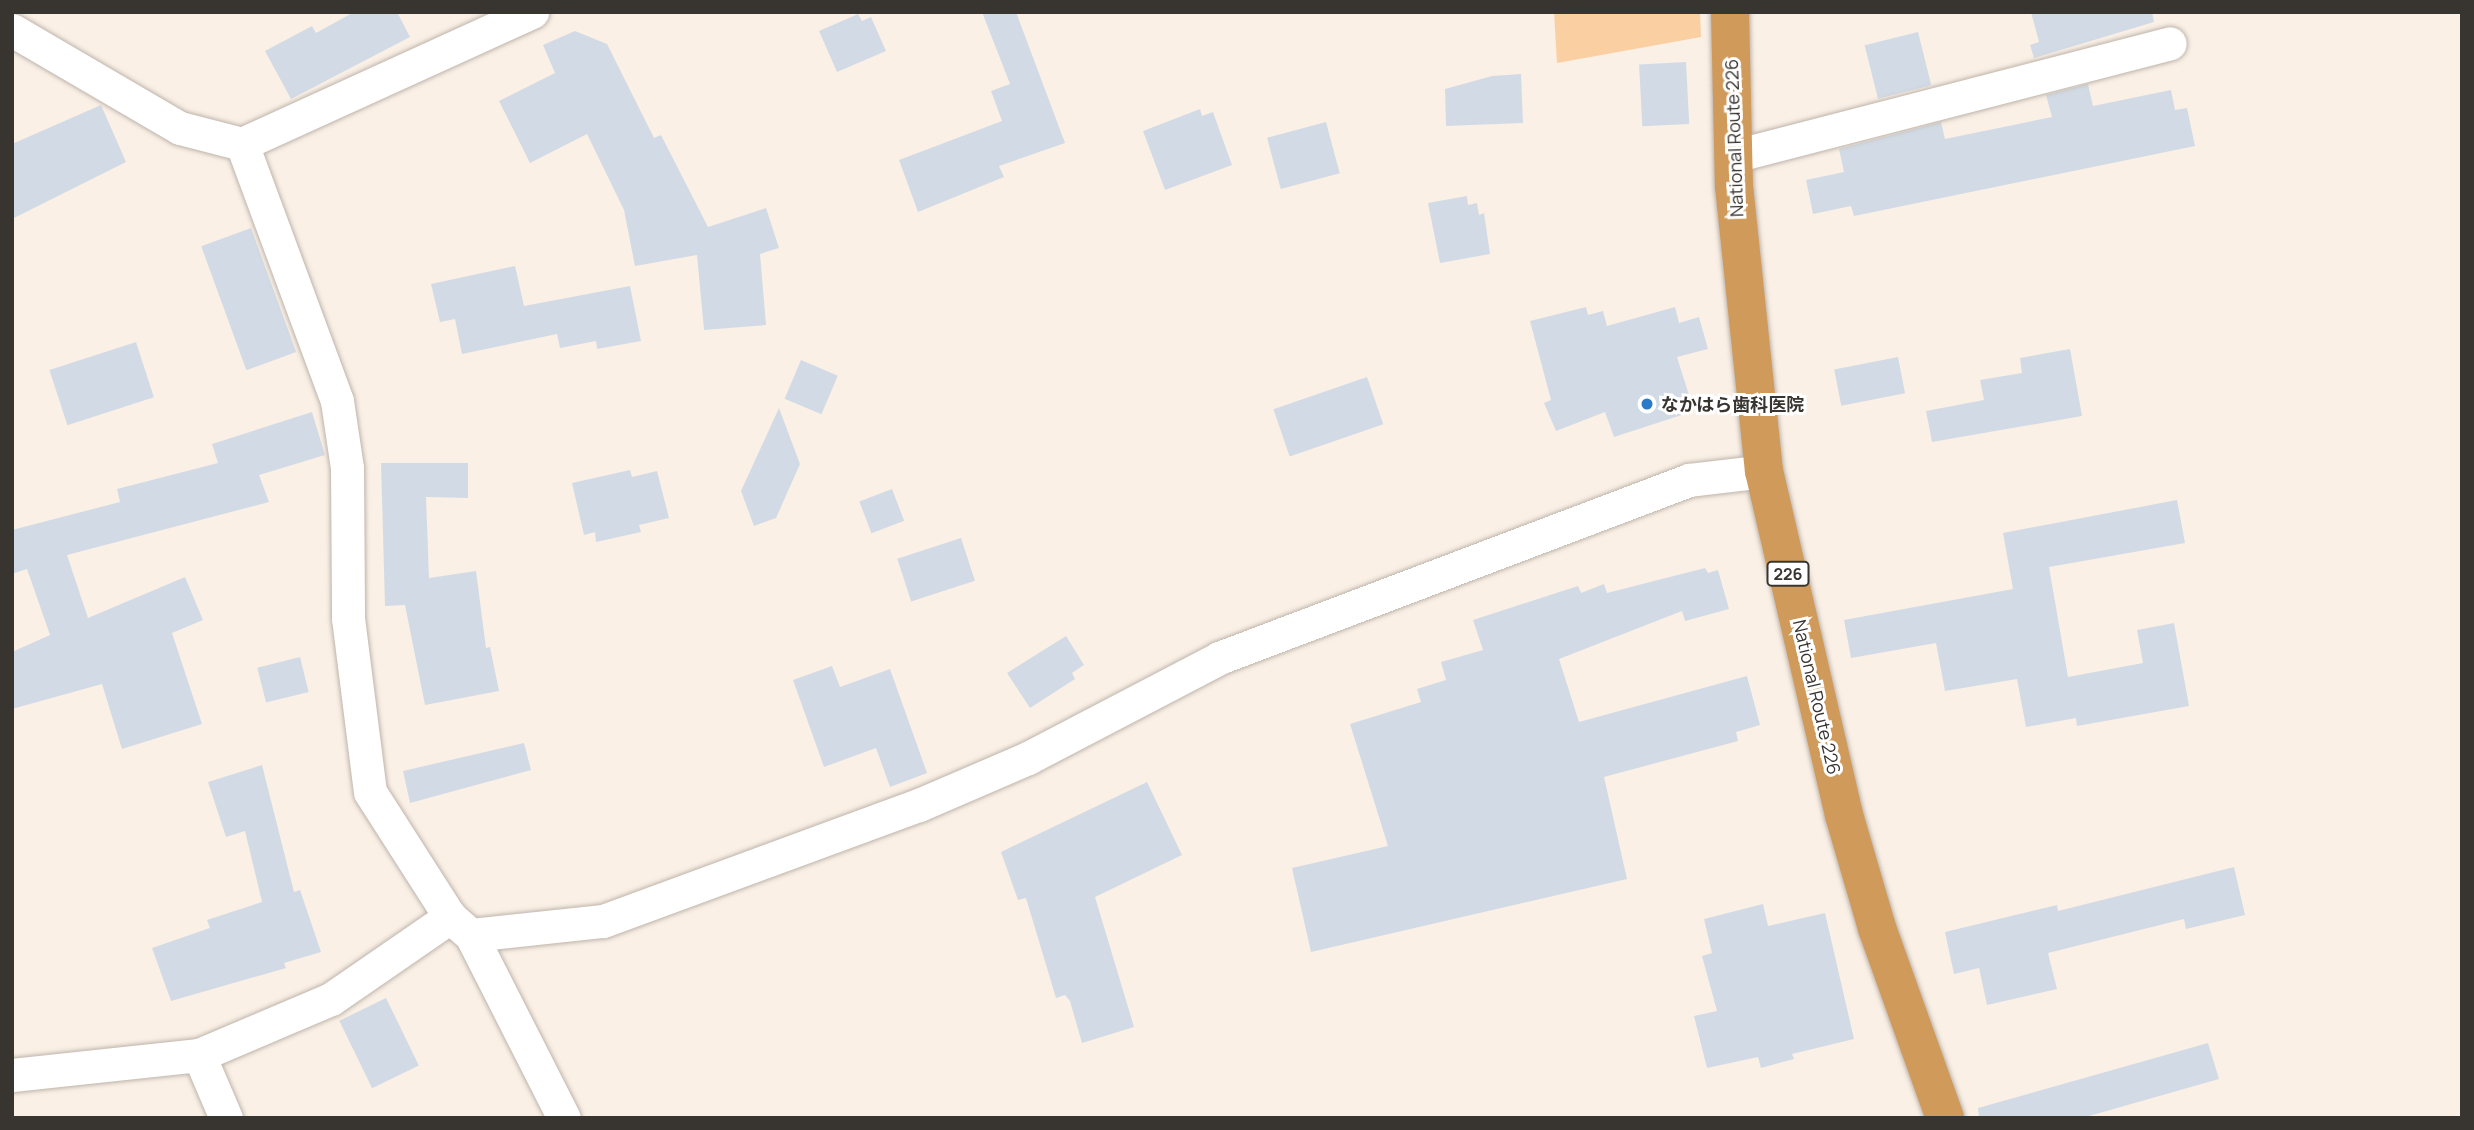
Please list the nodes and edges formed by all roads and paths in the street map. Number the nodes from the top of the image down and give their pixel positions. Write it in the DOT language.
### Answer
graph roads {
  1 [pos="532,12"];
  2 [pos="1730,12"];
  3 [pos="12,30"];
  4 [pos="2169,43"];
  5 [pos="242,144"];
  6 [pos="1734,156"];
  7 [pos="1764,471"];
  8 [pos="460,926"];
  9 [pos="199,1055"];
  10 [pos="12,1075"];
  11 [pos="226,1118"];
  12 [pos="564,1118"];
  13 [pos="1945,1118"];
  1 -- 5 [label="street"];
  2 -- 6 [label="highway, National Route 226 / 226"];
  3 -- 5 [label="street"];
  4 -- 6 [label="street"];
  5 -- 8 [label="street"];
  6 -- 7 [label="highway, National Route 226 / 226"];
  7 -- 8 [label="street"];
  7 -- 13 [label="highway, National Route 226 / 226"];
  8 -- 9 [label="street"];
  8 -- 12 [label="street"];
  9 -- 10 [label="street"];
  9 -- 11 [label="street"];
}
